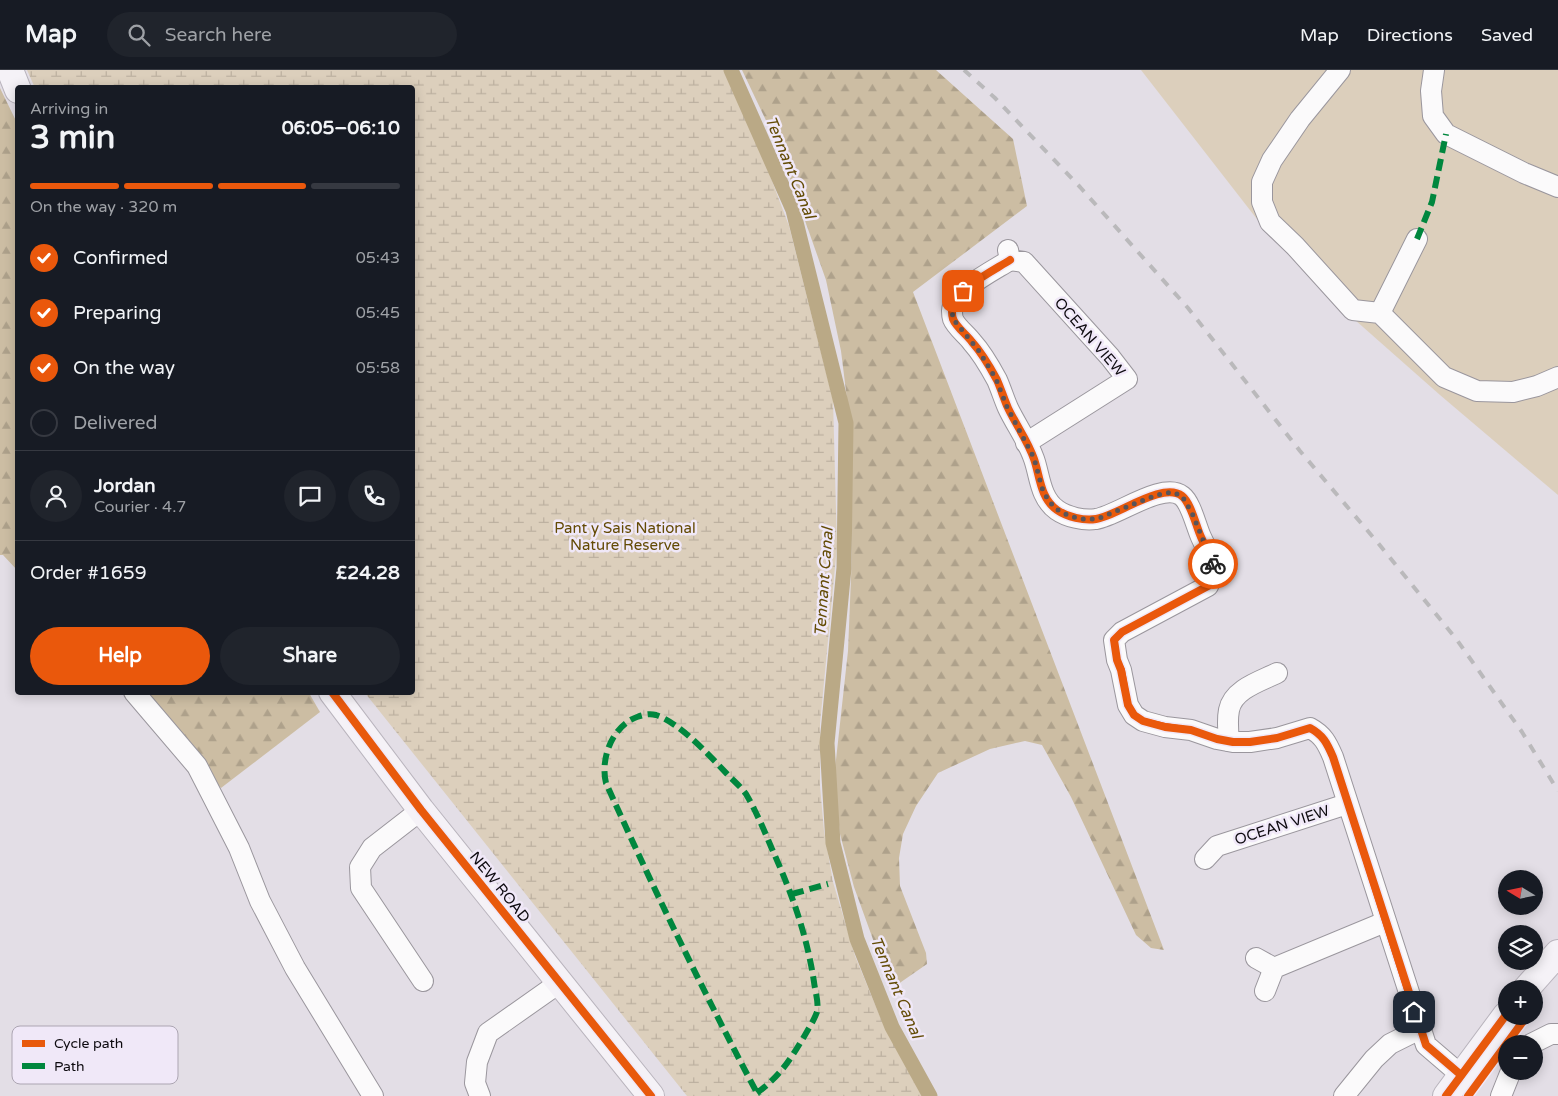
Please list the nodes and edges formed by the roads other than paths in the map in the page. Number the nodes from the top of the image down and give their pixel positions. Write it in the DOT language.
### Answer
graph roads {
  1 [pos="10,70"];
  2 [pos="1340,70"];
  3 [pos="1434,70"];
  4 [pos="16,85"];
  5 [pos="1558,187"];
  6 [pos="1417,239"];
  7 [pos="1380,313"];
  8 [pos="1558,377"];
  9 [pos="1026,443"];
  10 [pos="1277,673"];
  11 [pos="137,695"];
  12 [pos="334,695"];
  13 [pos="1229,741"];
  14 [pos="1347,804"];
  15 [pos="421,810"];
  16 [pos="1211,845"];
  17 [pos="1385,922"];
  18 [pos="1558,953"];
  19 [pos="1256,958"];
  20 [pos="421,968"];
  21 [pos="1274,968"];
  22 [pos="1534,980"];
  23 [pos="559,983"];
  24 [pos="1265,991"];
  25 [pos="1420,1029"];
  26 [pos="1558,1034"];
  27 [pos="1543,1038"];
  28 [pos="1498,1043"];
  29 [pos="1461,1075"];
  30 [pos="1507,1080"];
  31 [pos="373,1096"];
  32 [pos="480,1096"];
  33 [pos="650,1096"];
  34 [pos="1344,1096"];
  35 [pos="1446,1096"];
  36 [pos="1501,1096"];
  1 -- 4 [label="main road"];
  2 -- 7 [label="street"];
  3 -- 5 [label="street"];
  6 -- 7 [label="street"];
  7 -- 8 [label="street"];
  9 -- 9 [label="street, OCEAN VIEW"];
  9 -- 13 [label="street, OCEAN VIEW"];
  10 -- 13 [label="street"];
  11 -- 31 [label="street"];
  12 -- 15 [label="main road, NEW ROAD"];
  13 -- 14 [label="street, OCEAN VIEW"];
  14 -- 16 [label="street, OCEAN VIEW"];
  14 -- 17 [label="street, OCEAN VIEW"];
  15 -- 20 [label="street"];
  15 -- 23 [label="main road, NEW ROAD"];
  17 -- 21 [label="street"];
  17 -- 25 [label="street, OCEAN VIEW"];
  18 -- 22 [label="main road"];
  19 -- 21 [label="street"];
  21 -- 24 [label="street"];
  23 -- 32 [label="street"];
  23 -- 33 [label="main road, NEW ROAD"];
  25 -- 29 [label="street, OCEAN VIEW"];
  25 -- 34 [label="street"];
  26 -- 27 [label="street"];
  28 -- 29 [label="main road"];
  29 -- 35 [label="main road"];
  30 -- 36 [label="street"];
}
